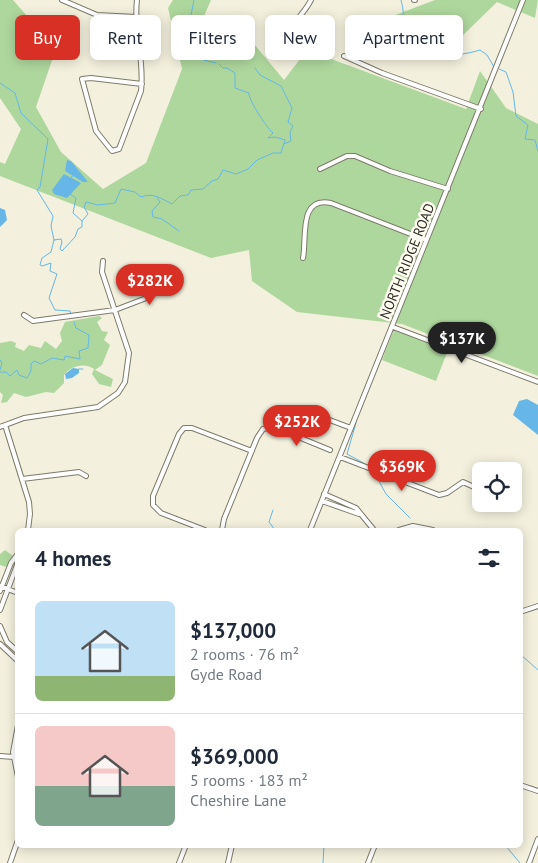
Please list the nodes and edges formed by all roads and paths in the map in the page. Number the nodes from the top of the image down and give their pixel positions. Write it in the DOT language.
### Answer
graph roads {
  1 [pos="62,0"];
  2 [pos="137,0"];
  3 [pos="311,0"];
  4 [pos="523,0"];
  5 [pos="97,15"];
  6 [pos="136,15"];
  7 [pos="303,15"];
  8 [pos="344,56"];
  9 [pos="142,60"];
  10 [pos="142,84"];
  11 [pos="480,109"];
  12 [pos="320,169"];
  13 [pos="448,189"];
  14 [pos="426,240"];
  15 [pos="304,258"];
  16 [pos="103,261"];
  17 [pos="169,277"];
  18 [pos="115,310"];
  19 [pos="24,315"];
  20 [pos="393,327"];
  21 [pos="538,382"];
  22 [pos="311,413"];
  23 [pos="5,425"];
  24 [pos="0,427"];
  25 [pos="351,428"];
  26 [pos="330,450"];
  27 [pos="252,451"];
  28 [pos="340,457"];
  29 [pos="86,476"];
  30 [pos="22,479"];
  31 [pos="472,486"];
  32 [pos="324,494"];
  33 [pos="322,501"];
  34 [pos="359,514"];
  35 [pos="28,528"];
  36 [pos="200,528"];
  37 [pos="222,528"];
  38 [pos="311,528"];
  39 [pos="372,528"];
  40 [pos="406,528"];
  41 [pos="424,528"];
  42 [pos="15,558"];
  43 [pos="15,570"];
  44 [pos="0,588"];
  45 [pos="7,589"];
  46 [pos="15,592"];
  47 [pos="538,606"];
  48 [pos="0,610"];
  49 [pos="523,611"];
  50 [pos="0,626"];
  51 [pos="0,644"];
  52 [pos="15,650"];
  53 [pos="15,658"];
  54 [pos="15,739"];
  55 [pos="0,756"];
  56 [pos="14,757"];
  57 [pos="15,762"];
  58 [pos="523,786"];
  59 [pos="538,791"];
  60 [pos="538,839"];
  61 [pos="15,848"];
  62 [pos="185,848"];
  63 [pos="231,848"];
  64 [pos="374,848"];
  65 [pos="10,863"];
  66 [pos="179,863"];
  67 [pos="228,863"];
  68 [pos="368,863"];
  69 [pos="529,863"];
  1 -- 5 [label="street"];
  2 -- 6 [label="street"];
  3 -- 7 [label="street"];
  4 -- 11 [label="street, NORTH RIDGE ROAD"];
  8 -- 11 [label="street"];
  9 -- 10 [label="street"];
  10 -- 10 [label="street"];
  11 -- 13 [label="street, NORTH RIDGE ROAD"];
  12 -- 13 [label="street"];
  13 -- 14 [label="street, NORTH RIDGE ROAD"];
  14 -- 15 [label="street"];
  14 -- 20 [label="street, NORTH RIDGE ROAD"];
  16 -- 18 [label="street"];
  17 -- 18 [label="street"];
  18 -- 19 [label="street"];
  18 -- 23 [label="street"];
  20 -- 21 [label="street"];
  20 -- 25 [label="street, NORTH RIDGE ROAD"];
  22 -- 25 [label="street"];
  23 -- 24 [label="street"];
  23 -- 30 [label="street"];
  25 -- 28 [label="street, NORTH RIDGE ROAD"];
  26 -- 27 [label="street"];
  27 -- 36 [label="street"];
  27 -- 37 [label="street"];
  28 -- 31 [label="street"];
  28 -- 32 [label="street, NORTH RIDGE ROAD"];
  29 -- 30 [label="street"];
  30 -- 35 [label="street"];
  32 -- 33 [label="street, NORTH RIDGE ROAD"];
  32 -- 34 [label="street"];
  33 -- 34 [label="street"];
  33 -- 38 [label="street, NORTH RIDGE ROAD"];
  34 -- 39 [label="street"];
  40 -- 41 [label="street"];
  42 -- 44 [label="street"];
  43 -- 45 [label="street"];
  44 -- 45 [label="street"];
  45 -- 46 [label="street"];
  45 -- 48 [label="street"];
  47 -- 49 [label="street"];
  50 -- 52 [label="street"];
  51 -- 53 [label="street"];
  54 -- 56 [label="street"];
  55 -- 56 [label="street"];
  56 -- 57 [label="street"];
  58 -- 59 [label="street"];
  60 -- 69 [label="street"];
  61 -- 65 [label="street"];
  62 -- 66 [label="street"];
  63 -- 67 [label="street"];
  64 -- 68 [label="street"];
}
